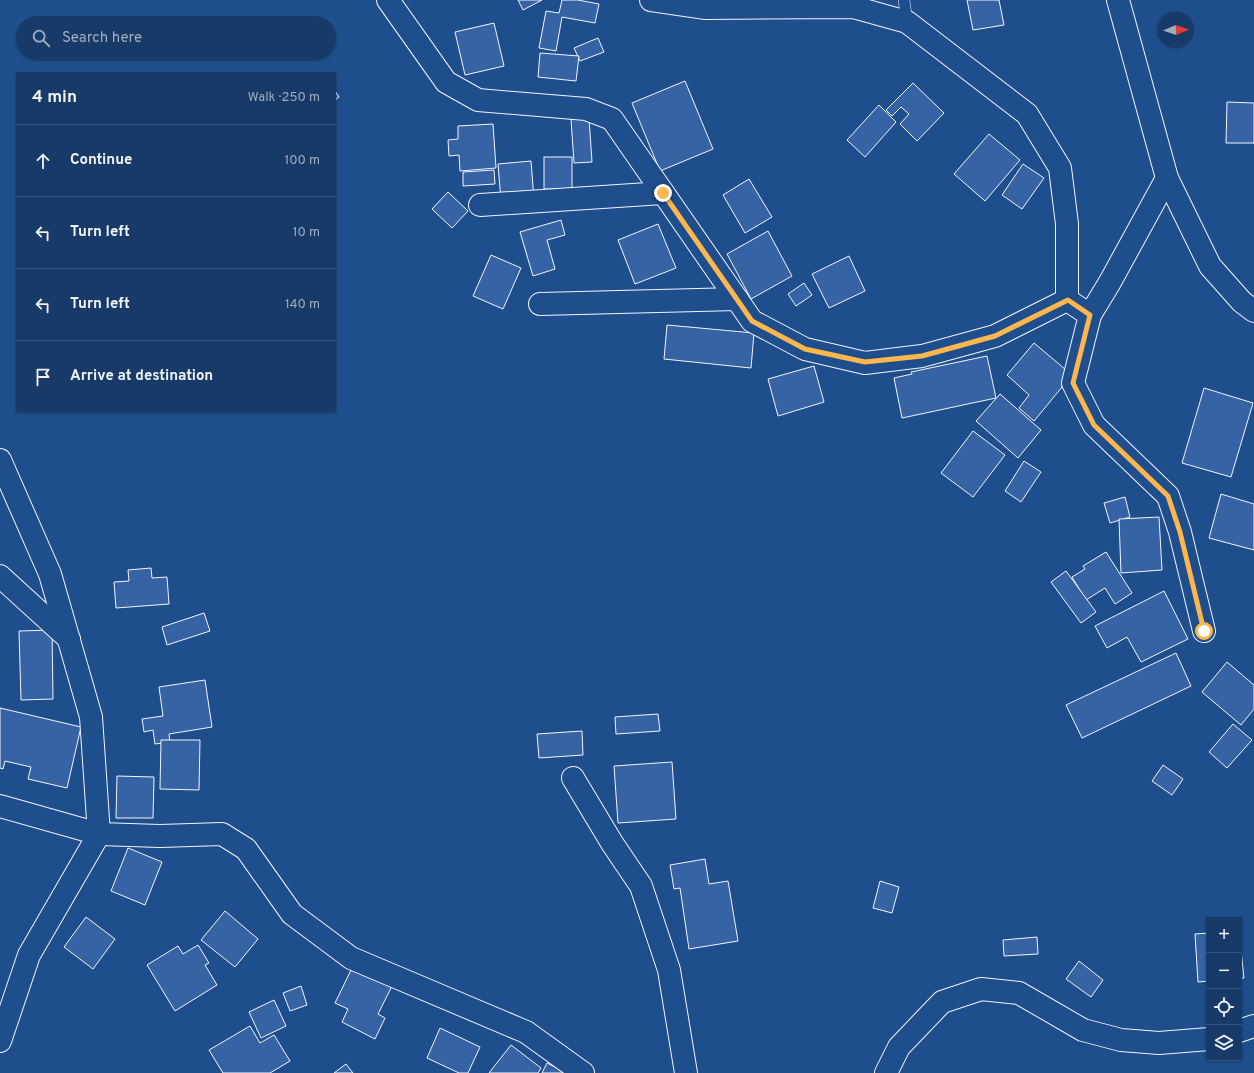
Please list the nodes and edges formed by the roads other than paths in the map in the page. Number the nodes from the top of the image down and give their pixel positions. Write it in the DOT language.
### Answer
graph roads {
  1 [pos="388,0"];
  2 [pos="650,0"];
  3 [pos="904,0"];
  4 [pos="1118,0"];
  5 [pos="726,4"];
  6 [pos="907,22"];
  7 [pos="1167,178"];
  8 [pos="663,193"];
  9 [pos="480,205"];
  10 [pos="737,299"];
  11 [pos="1068,300"];
  12 [pos="540,304"];
  13 [pos="1254,311"];
  14 [pos="1090,315"];
  15 [pos="0,460"];
  16 [pos="0,576"];
  17 [pos="1204,631"];
  18 [pos="69,639"];
  19 [pos="573,778"];
  20 [pos="0,806"];
  21 [pos="99,834"];
  22 [pos="1254,1026"];
  23 [pos="1242,1030"];
  24 [pos="1206,1039"];
  25 [pos="0,1041"];
  26 [pos="583,1073"];
  27 [pos="686,1073"];
  28 [pos="886,1073"];
  1 -- 8 [label="street"];
  2 -- 5 [label="street"];
  3 -- 6 [label="lane"];
  4 -- 7 [label="street"];
  5 -- 6 [label="street"];
  6 -- 11 [label="street"];
  7 -- 13 [label="street"];
  7 -- 14 [label="street"];
  8 -- 9 [label="street"];
  8 -- 10 [label="street"];
  10 -- 11 [label="street"];
  10 -- 12 [label="street"];
  11 -- 14 [label="street"];
  14 -- 17 [label="street"];
  15 -- 18 [label="street"];
  16 -- 18 [label="street"];
  18 -- 21 [label="street"];
  19 -- 27 [label="street"];
  20 -- 21 [label="street"];
  21 -- 25 [label="street"];
  21 -- 26 [label="street"];
  22 -- 23 [label="street"];
  24 -- 28 [label="street"];
}
